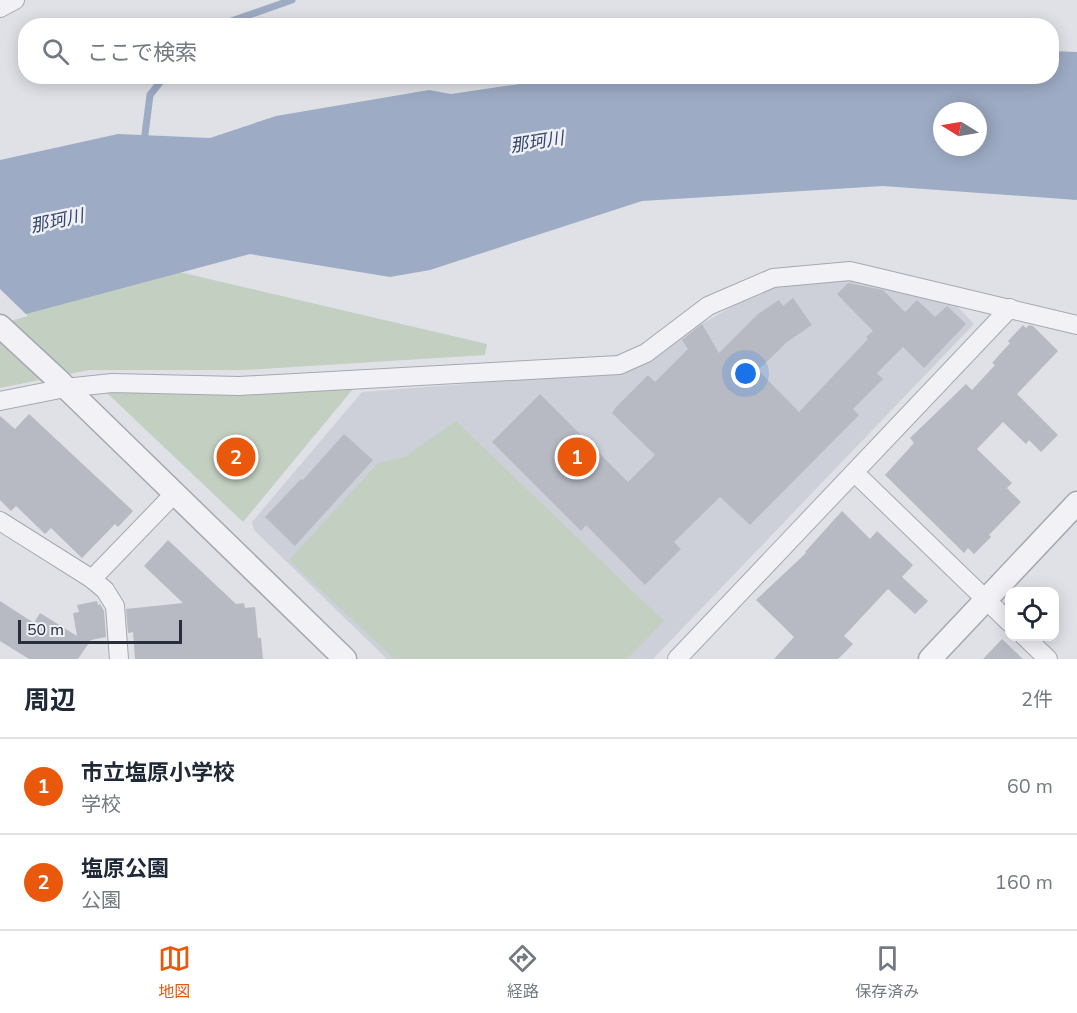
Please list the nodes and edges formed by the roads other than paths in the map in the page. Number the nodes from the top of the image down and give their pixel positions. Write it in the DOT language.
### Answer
graph roads {
  1 [pos="15,0"];
  2 [pos="0,8"];
  3 [pos="1010,308"];
  4 [pos="1077,325"];
  5 [pos="0,326"];
  6 [pos="60,382"];
  7 [pos="0,400"];
  8 [pos="855,473"];
  9 [pos="174,494"];
  10 [pos="1077,503"];
  11 [pos="0,520"];
  12 [pos="92,579"];
  13 [pos="985,600"];
  14 [pos="1005,618"];
  15 [pos="1029,641"];
  16 [pos="119,659"];
  17 [pos="345,659"];
  18 [pos="677,659"];
  19 [pos="930,659"];
  20 [pos="1048,659"];
  1 -- 2 [label="street"];
  3 -- 4 [label="street"];
  3 -- 6 [label="street"];
  3 -- 8 [label="street"];
  5 -- 6 [label="street"];
  6 -- 7 [label="street"];
  6 -- 9 [label="street"];
  8 -- 13 [label="street"];
  8 -- 18 [label="street"];
  9 -- 12 [label="street"];
  9 -- 17 [label="street"];
  10 -- 13 [label="street"];
  11 -- 12 [label="street"];
  12 -- 16 [label="street"];
  13 -- 14 [label="street"];
  13 -- 19 [label="street"];
  15 -- 20 [label="street"];
}
